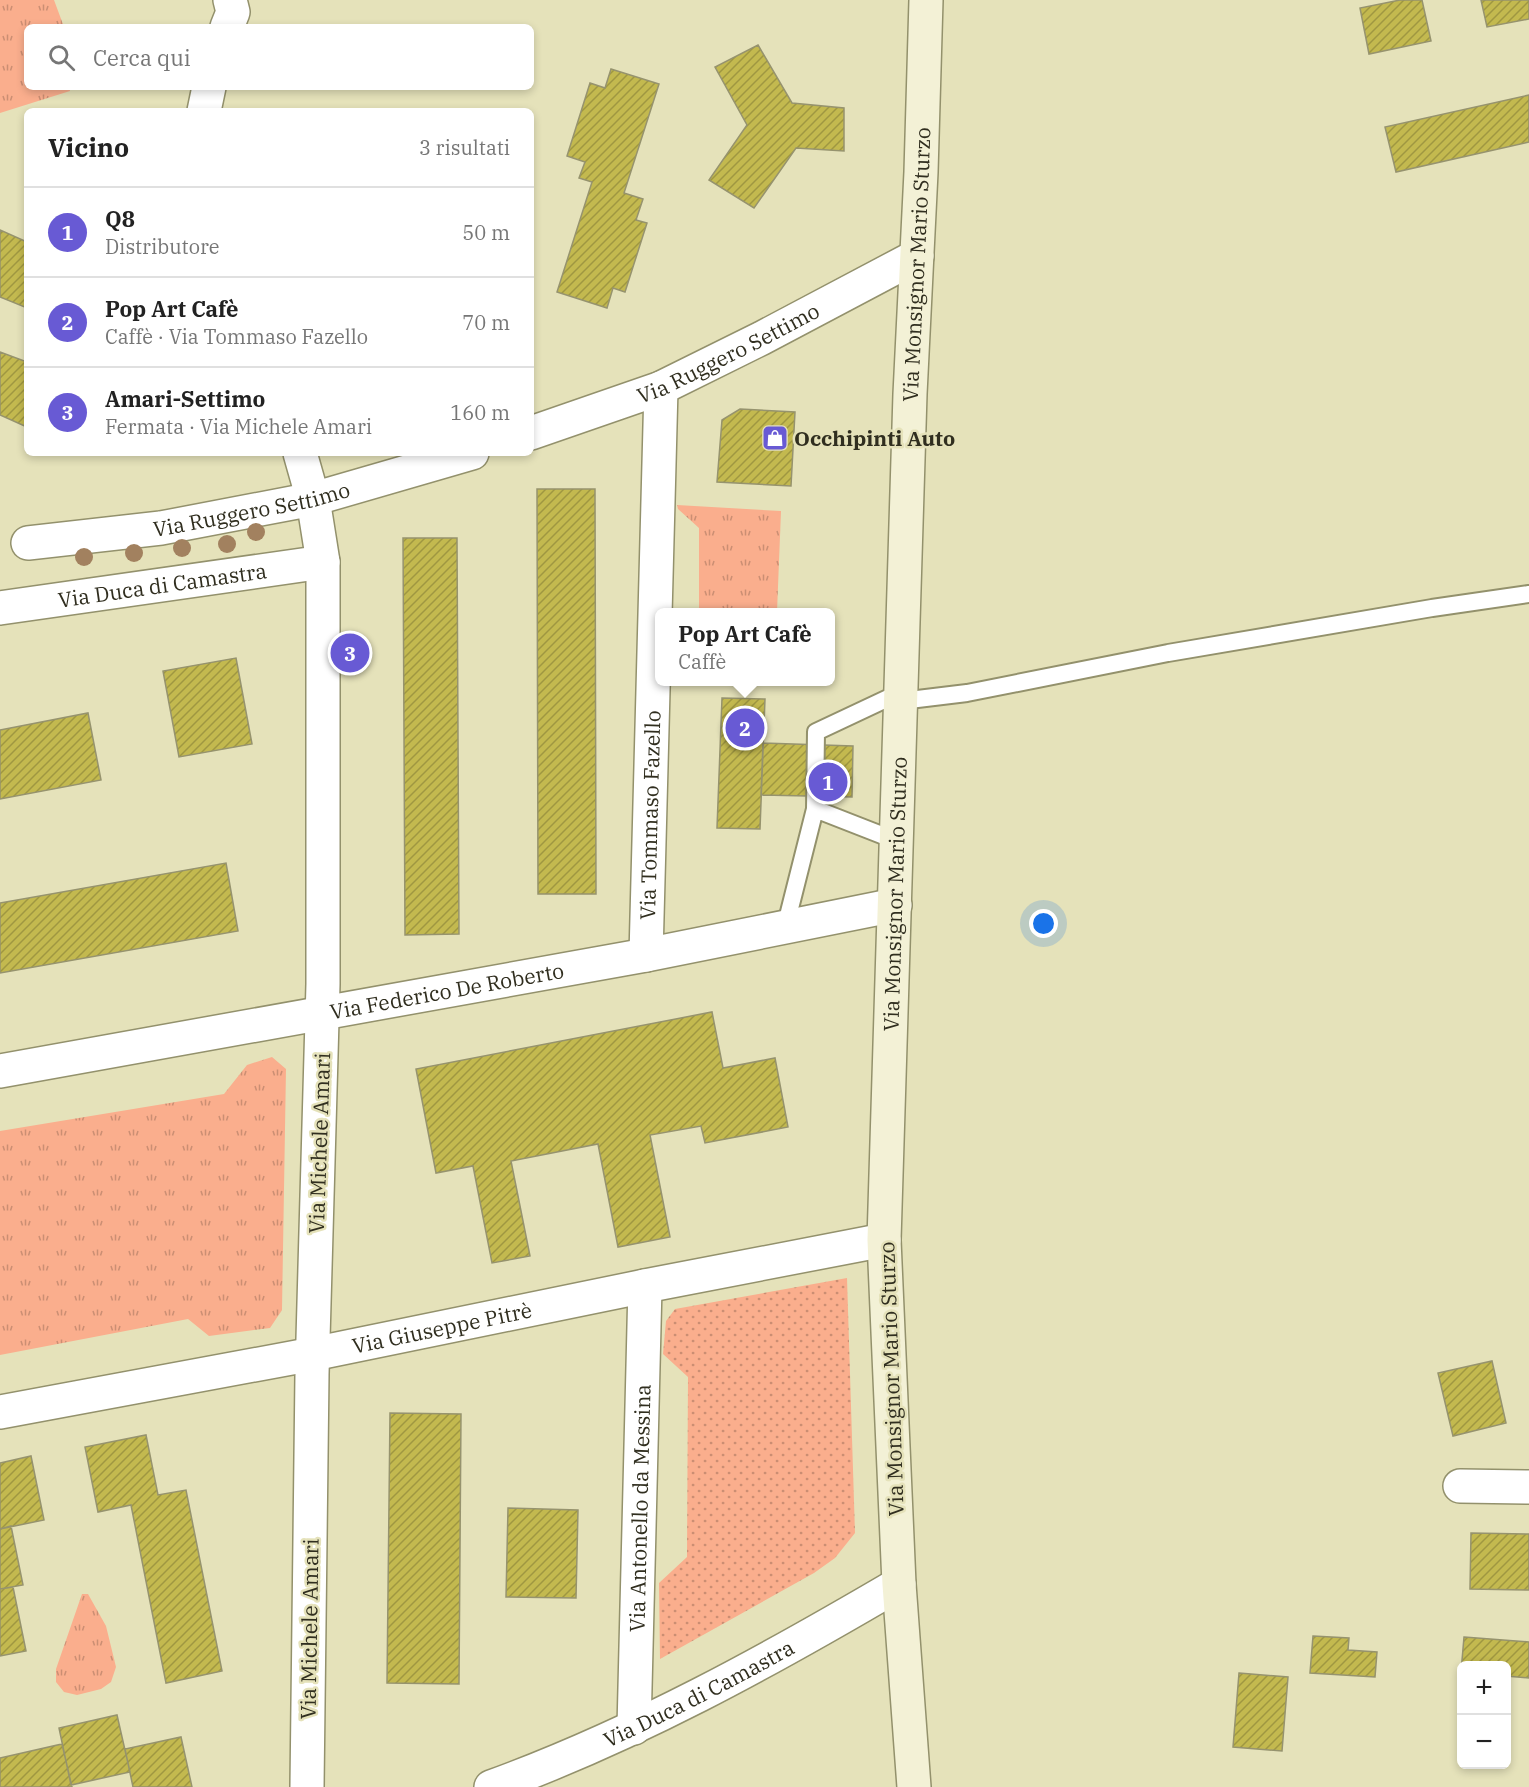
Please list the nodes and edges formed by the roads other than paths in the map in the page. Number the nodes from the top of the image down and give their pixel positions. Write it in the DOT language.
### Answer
graph roads {
  1 [pos="230,0"];
  2 [pos="926,0"];
  3 [pos="228,24"];
  4 [pos="208,90"];
  5 [pos="205,108"];
  6 [pos="916,256"];
  7 [pos="661,388"];
  8 [pos="534,432"];
  9 [pos="301,456"];
  10 [pos="462,456"];
  11 [pos="313,499"];
  12 [pos="28,543"];
  13 [pos="323,562"];
  14 [pos="1529,594"];
  15 [pos="0,608"];
  16 [pos="655,608"];
  17 [pos="655,615"];
  18 [pos="901,697"];
  19 [pos="815,809"];
  20 [pos="897,841"];
  21 [pos="895,905"];
  22 [pos="785,928"];
  23 [pos="646,955"];
  24 [pos="322,1013"];
  25 [pos="0,1071"];
  26 [pos="884,1240"];
  27 [pos="645,1286"];
  28 [pos="313,1354"];
  29 [pos="0,1412"];
  30 [pos="1460,1486"];
  31 [pos="1529,1487"];
  32 [pos="899,1584"];
  33 [pos="634,1728"];
  34 [pos="308,1787"];
  35 [pos="491,1787"];
  36 [pos="914,1787"];
  1 -- 3 [label="street"];
  2 -- 6 [label="main road, Via Monsignor Mario Sturzo"];
  4 -- 5 [label="street"];
  6 -- 7 [label="street, Via Ruggero Settimo"];
  6 -- 18 [label="main road, Via Monsignor Mario Sturzo"];
  7 -- 8 [label="street, Via Ruggero Settimo"];
  7 -- 16 [label="street, Via Tommaso Fazello"];
  9 -- 11 [label="street, Via Michele Amari"];
  10 -- 11 [label="street, Via Ruggero Settimo"];
  11 -- 12 [label="street, Via Ruggero Settimo"];
  11 -- 13 [label="street, Via Michele Amari"];
  13 -- 15 [label="street, Via Duca di Camastra"];
  13 -- 24 [label="street, Via Michele Amari"];
  14 -- 18 [label="lane"];
  17 -- 23 [label="street, Via Tommaso Fazello"];
  18 -- 19 [label="lane"];
  18 -- 20 [label="main road, Via Monsignor Mario Sturzo"];
  19 -- 20 [label="lane"];
  19 -- 22 [label="lane"];
  20 -- 21 [label="main road, Via Monsignor Mario Sturzo"];
  21 -- 22 [label="street, Via Federico De Roberto"];
  21 -- 26 [label="main road, Via Monsignor Mario Sturzo"];
  22 -- 23 [label="street, Via Federico De Roberto"];
  23 -- 24 [label="street, Via Federico De Roberto"];
  24 -- 25 [label="street, Via Federico De Roberto"];
  24 -- 28 [label="street, Via Michele Amari"];
  26 -- 27 [label="street, Via Giuseppe Pitrè"];
  26 -- 32 [label="main road, Via Monsignor Mario Sturzo"];
  27 -- 28 [label="street, Via Giuseppe Pitrè"];
  27 -- 33 [label="street, Via Antonello da Messina"];
  28 -- 29 [label="street, Via Giuseppe Pitrè"];
  28 -- 34 [label="street, Via Michele Amari"];
  30 -- 31 [label="street"];
  32 -- 33 [label="street, Via Duca di Camastra"];
  32 -- 36 [label="main road, Via Monsignor Mario Sturzo"];
  33 -- 35 [label="street, Via Duca di Camastra"];
}
